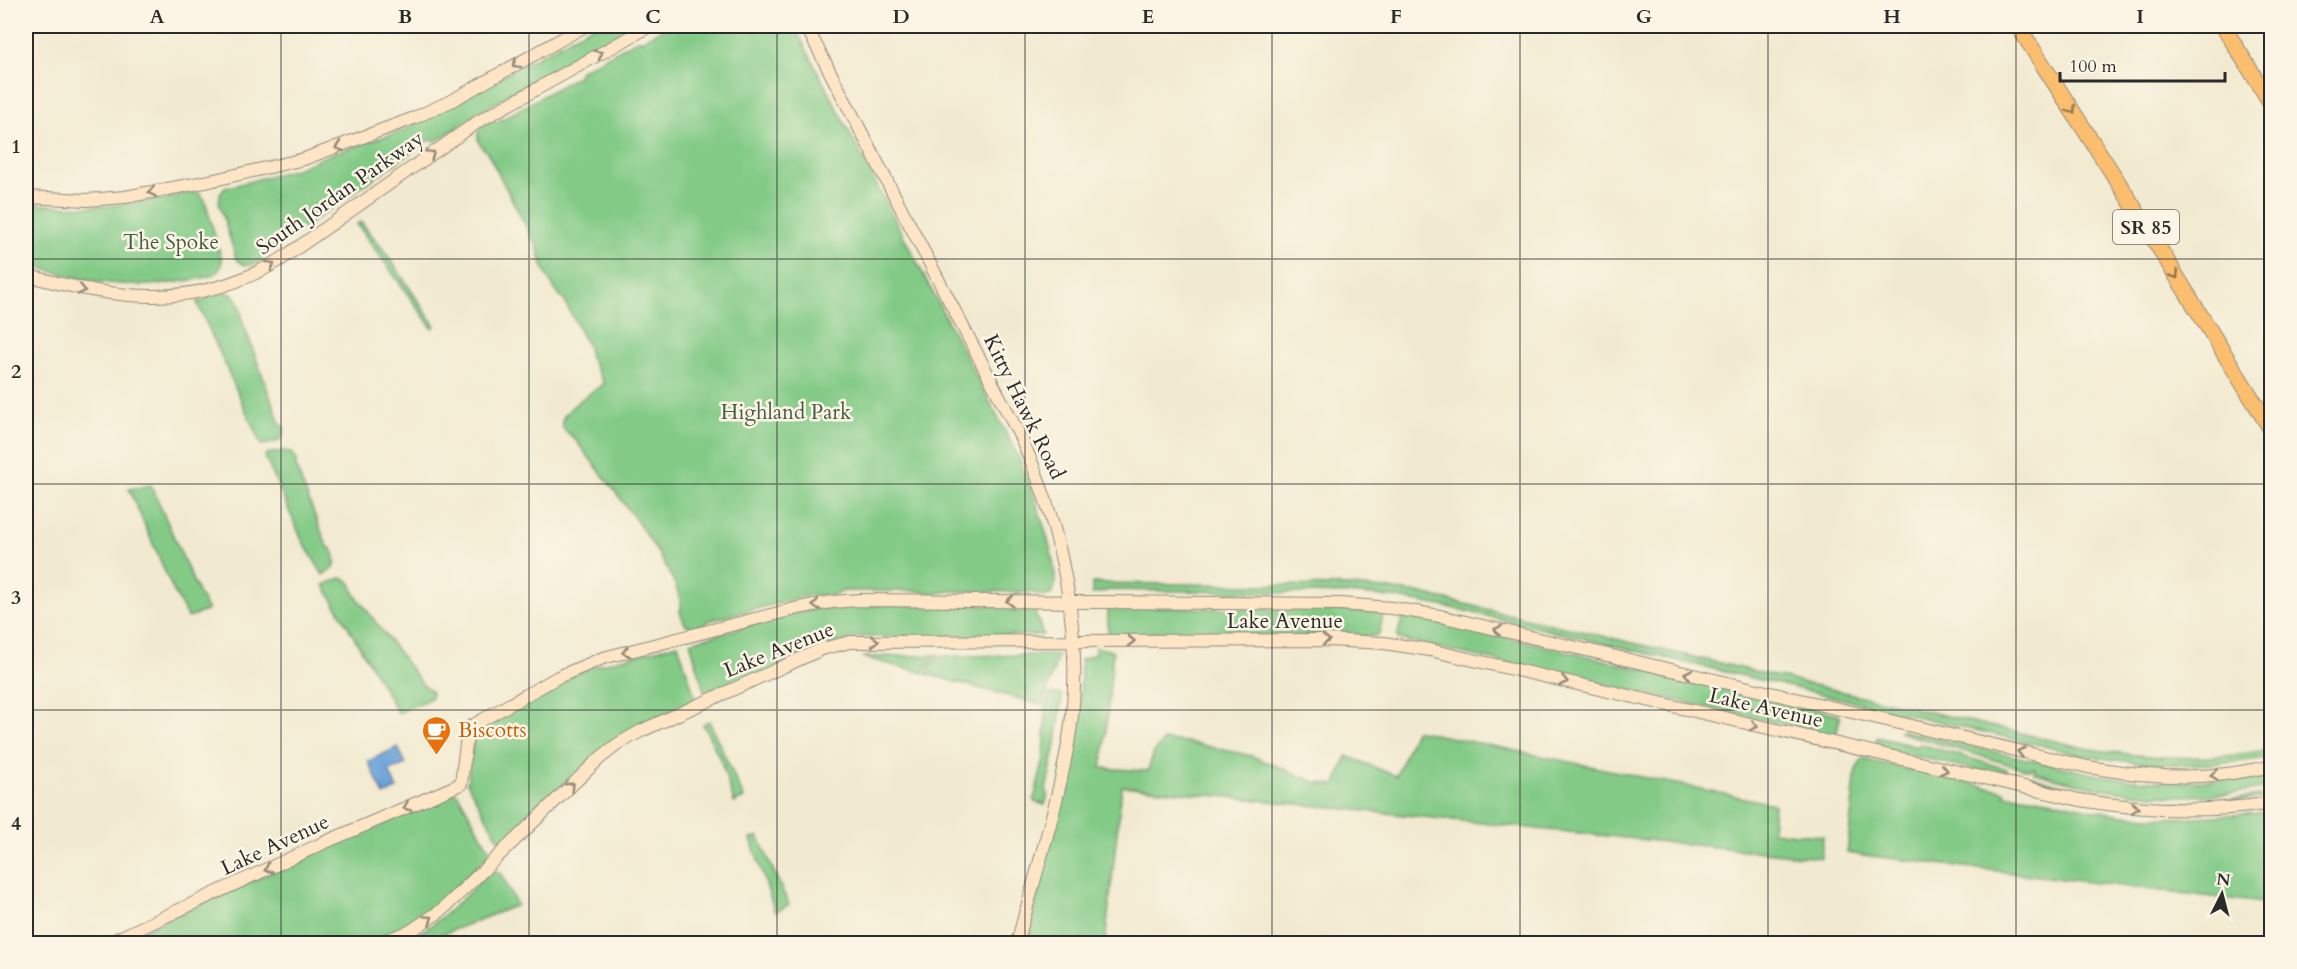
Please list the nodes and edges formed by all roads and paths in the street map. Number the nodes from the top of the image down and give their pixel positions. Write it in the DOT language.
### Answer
graph roads {
  1 [pos="585,26"];
  2 [pos="650,26"];
  3 [pos="806,26"];
  4 [pos="2018,26"];
  5 [pos="2223,26"];
  6 [pos="2271,105"];
  7 [pos="26,197"];
  8 [pos="26,274"];
  9 [pos="2271,431"];
  10 [pos="1069,601"];
  11 [pos="1072,641"];
  12 [pos="2271,767"];
  13 [pos="2271,803"];
  14 [pos="106,944"];
  15 [pos="376,944"];
  16 [pos="1017,944"];
  1 -- 7 [label="street, South Jordan Parkway, one-way"];
  8 -- 2 [label="street, South Jordan Parkway, one-way"];
  3 -- 10 [label="street, Kitty Hawk Road"];
  4 -- 9 [label="highway, SR 85, one-way"];
  5 -- 6 [label="highway"];
  10 -- 11 [label="street, Kitty Hawk Road"];
  12 -- 10 [label="street, Lake Avenue, one-way"];
  10 -- 14 [label="street, Lake Avenue, one-way"];
  11 -- 13 [label="street, Lake Avenue, one-way"];
  15 -- 11 [label="street, Lake Avenue, one-way"];
  11 -- 16 [label="street, Kitty Hawk Road"];
}
